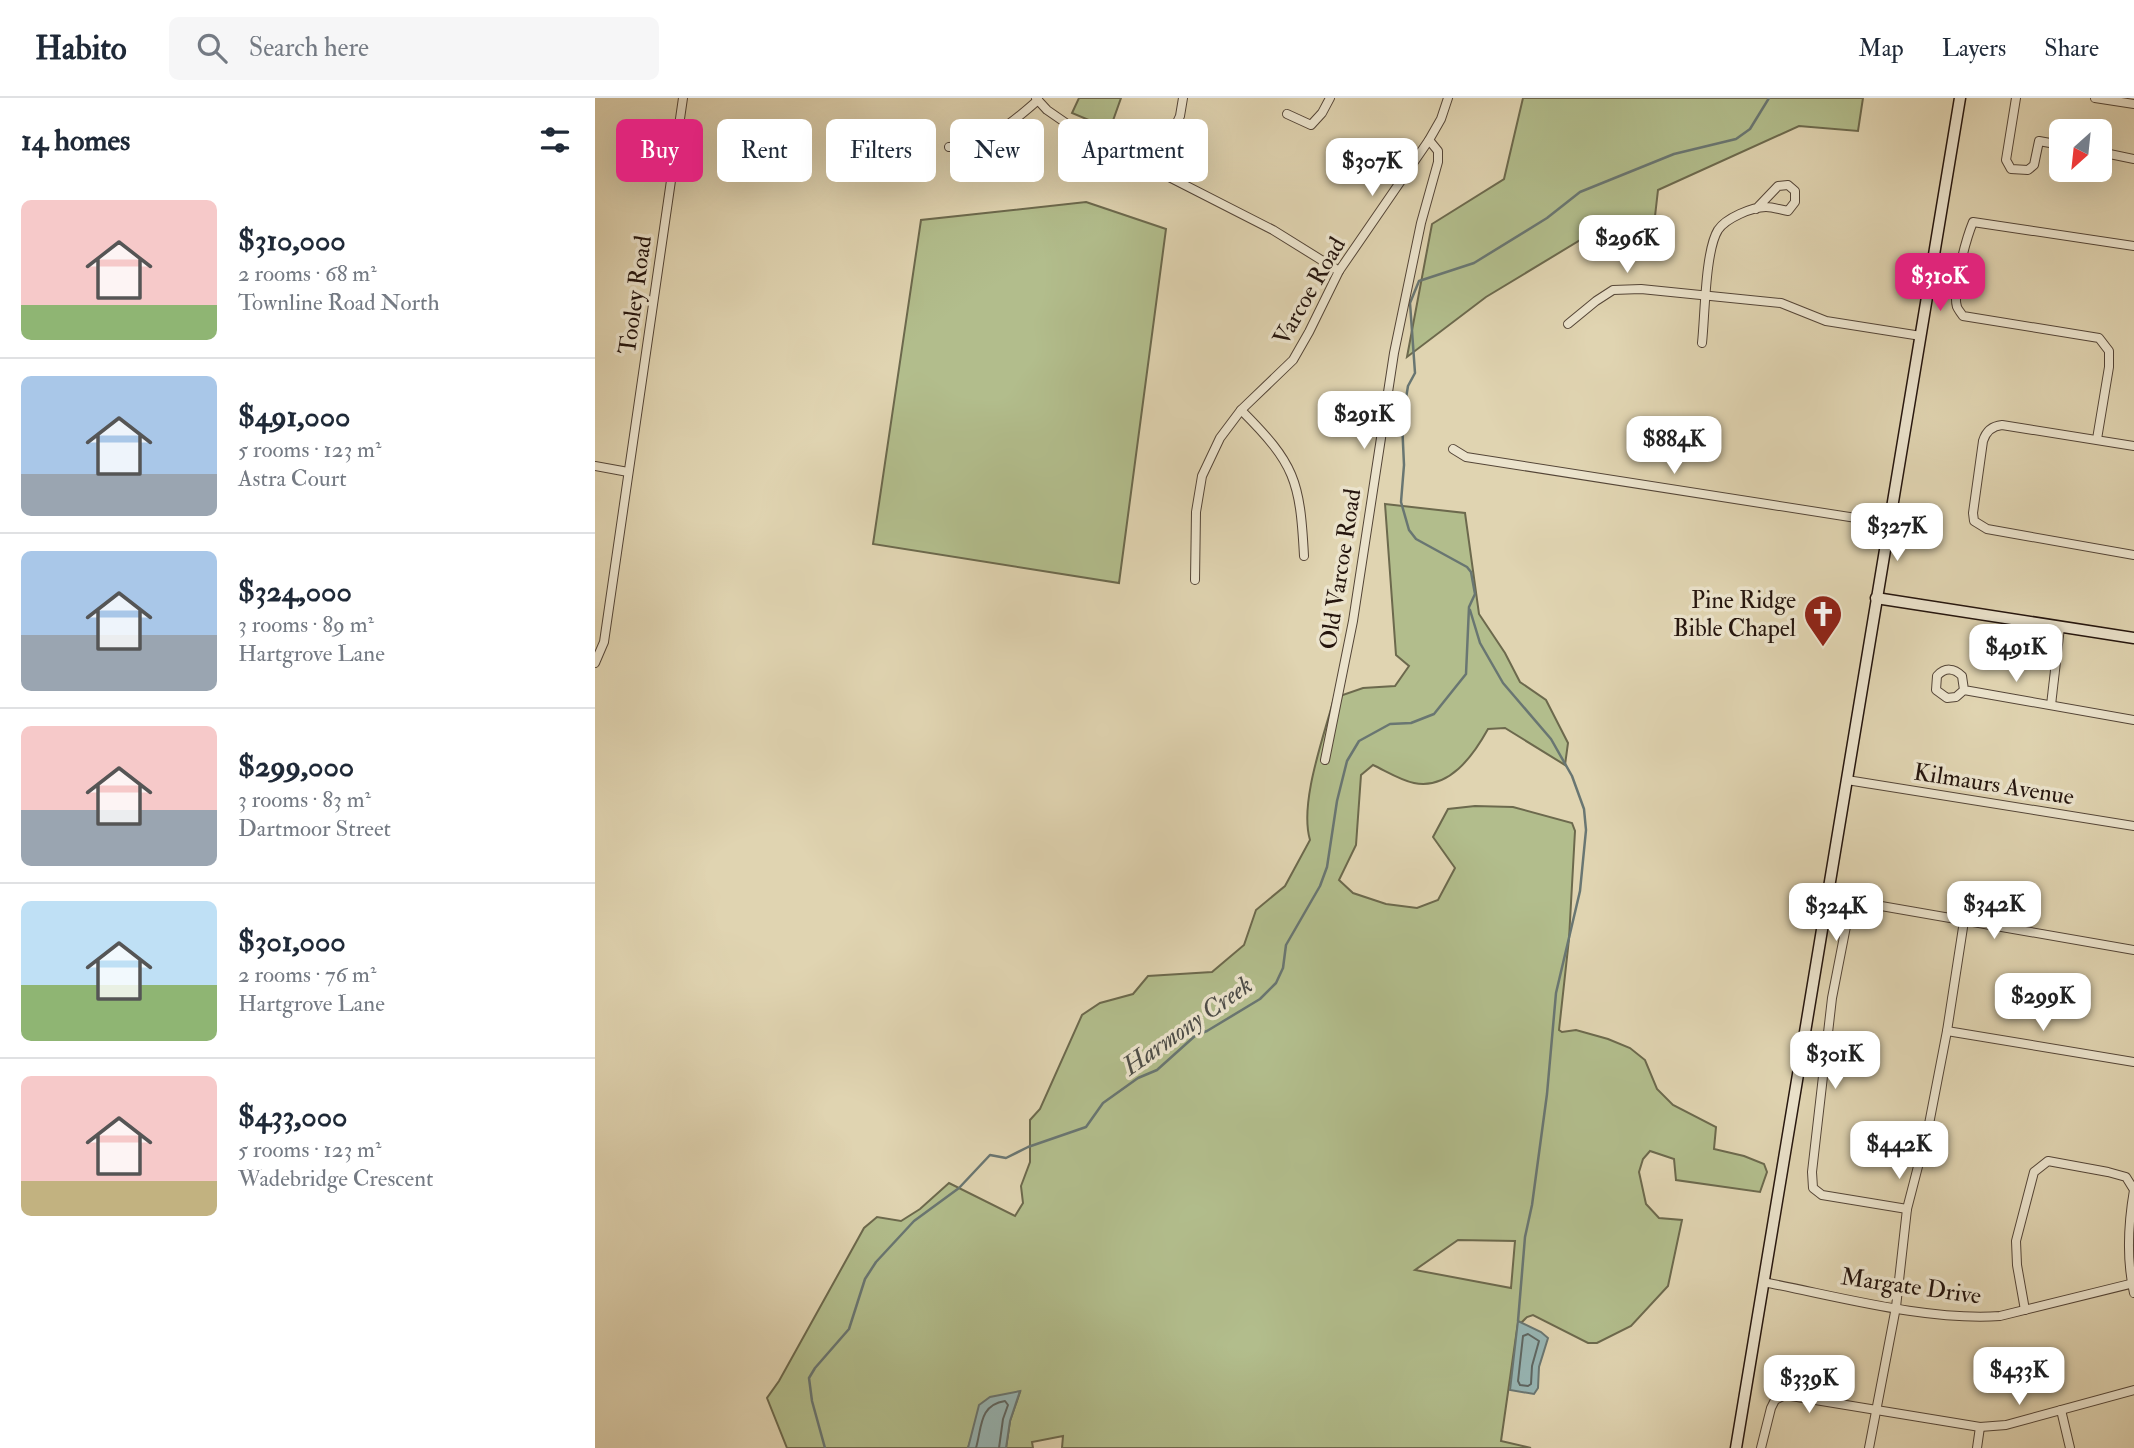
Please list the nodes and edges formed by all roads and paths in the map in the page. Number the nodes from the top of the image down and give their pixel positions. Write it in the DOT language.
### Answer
graph roads {
  1 [pos="683,98"];
  2 [pos="1183,98"];
  3 [pos="1330,98"];
  4 [pos="1448,98"];
  5 [pos="1960,98"];
  6 [pos="2016,98"];
  7 [pos="2095,98"];
  8 [pos="1037,99"];
  9 [pos="2134,104"];
  10 [pos="1287,114"];
  11 [pos="1059,119"];
  12 [pos="1178,119"];
  13 [pos="1429,140"];
  14 [pos="2049,143"];
  15 [pos="949,147"];
  16 [pos="2112,154"];
  17 [pos="2134,159"];
  18 [pos="1179,182"];
  19 [pos="1756,209"];
  20 [pos="2134,246"];
  21 [pos="1339,271"];
  22 [pos="1707,295"];
  23 [pos="1568,324"];
  24 [pos="1921,335"];
  25 [pos="1702,343"];
  26 [pos="1241,410"];
  27 [pos="2097,439"];
  28 [pos="2134,446"];
  29 [pos="1453,449"];
  30 [pos="595,466"];
  31 [pos="628,472"];
  32 [pos="1888,523"];
  33 [pos="2134,555"];
  34 [pos="1304,556"];
  35 [pos="1195,579"];
  36 [pos="1876,598"];
  37 [pos="2060,627"];
  38 [pos="2134,638"];
  39 [pos="595,663"];
  40 [pos="1964,690"];
  41 [pos="2051,705"];
  42 [pos="2134,720"];
  43 [pos="1325,760"];
  44 [pos="1847,780"];
  45 [pos="2134,826"];
  46 [pos="1964,921"];
  47 [pos="2134,950"];
  48 [pos="1947,1031"];
  49 [pos="2134,1062"];
  50 [pos="1907,1209"];
  51 [pos="1763,1282"];
  52 [pos="2133,1287"];
  53 [pos="1896,1307"];
  54 [pos="2025,1310"];
  55 [pos="2134,1390"];
  56 [pos="2061,1410"];
  57 [pos="1876,1411"];
  58 [pos="1980,1427"];
  59 [pos="1735,1448"];
  60 [pos="1761,1448"];
  61 [pos="1869,1448"];
  62 [pos="1977,1448"];
  63 [pos="2070,1448"];
  1 -- 31 [label="street, Tooley Road"];
  2 -- 12 [label="street"];
  3 -- 10 [label="street"];
  4 -- 13 [label="street, Varcoe Road"];
  5 -- 24 [label="main road"];
  6 -- 14 [label="street"];
  7 -- 9 [label="street"];
  8 -- 11 [label="street"];
  8 -- 15 [label="street"];
  13 -- 21 [label="street, Varcoe Road"];
  13 -- 43 [label="street, Old Varcoe Road"];
  16 -- 17 [label="street"];
  18 -- 21 [label="street"];
  19 -- 19 [label="street"];
  19 -- 22 [label="street"];
  20 -- 27 [label="street"];
  21 -- 26 [label="street, Varcoe Road"];
  22 -- 23 [label="street"];
  22 -- 24 [label="street"];
  22 -- 25 [label="street"];
  24 -- 32 [label="main road"];
  26 -- 34 [label="street"];
  26 -- 35 [label="street, Varcoe Road"];
  27 -- 28 [label="street"];
  27 -- 33 [label="street"];
  29 -- 32 [label="street"];
  30 -- 31 [label="street"];
  31 -- 39 [label="street, Tooley Road"];
  32 -- 36 [label="main road"];
  36 -- 37 [label="main road"];
  36 -- 44 [label="main road"];
  37 -- 38 [label="main road"];
  37 -- 41 [label="street"];
  40 -- 41 [label="street"];
  41 -- 42 [label="street"];
  44 -- 45 [label="street, Kilmaurs Avenue"];
  44 -- 51 [label="main road"];
  46 -- 47 [label="street"];
  46 -- 48 [label="street"];
  46 -- 50 [label="street"];
  48 -- 49 [label="street"];
  48 -- 50 [label="street"];
  50 -- 53 [label="street"];
  51 -- 53 [label="street, Margate Drive"];
  51 -- 59 [label="main road"];
  52 -- 54 [label="street, Margate Drive"];
  52 -- 54 [label="street"];
  53 -- 54 [label="street, Margate Drive"];
  53 -- 57 [label="street"];
  55 -- 56 [label="street"];
  56 -- 58 [label="street"];
  56 -- 63 [label="street"];
  57 -- 58 [label="street"];
  57 -- 60 [label="street"];
  57 -- 61 [label="street"];
  58 -- 62 [label="street"];
}
